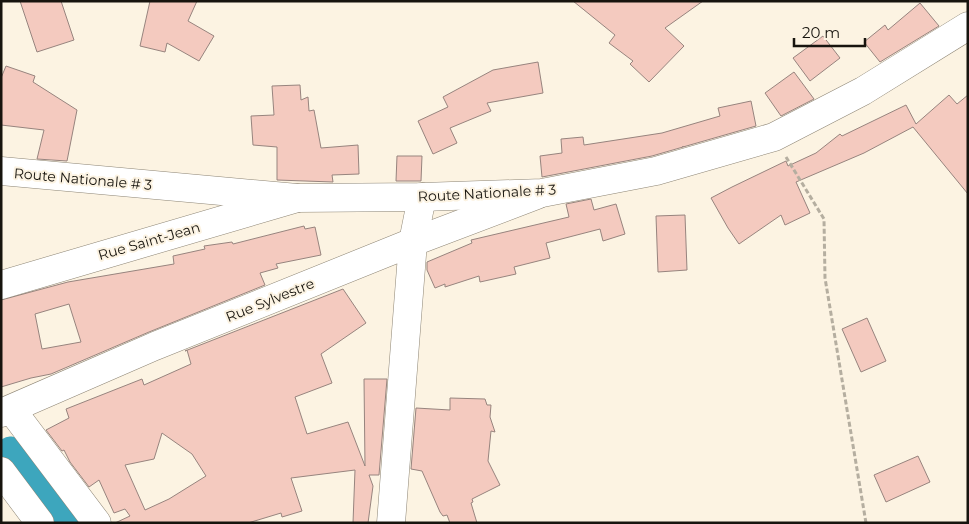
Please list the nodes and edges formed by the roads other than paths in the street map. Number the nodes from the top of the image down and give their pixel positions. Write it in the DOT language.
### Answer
graph roads {
  1 [pos="968,26"];
  2 [pos="1,171"];
  3 [pos="542,193"];
  4 [pos="422,197"];
  5 [pos="297,198"];
  6 [pos="413,242"];
  7 [pos="1,285"];
  8 [pos="6,411"];
  9 [pos="1,471"];
  10 [pos="40,523"];
  11 [pos="98,523"];
  12 [pos="391,523"];
  1 -- 3 [label="main road, Route Nationale # 3"];
  2 -- 5 [label="main road, Route Nationale # 3"];
  3 -- 4 [label="main road, Route Nationale # 3"];
  3 -- 6 [label="main road, Rue Sylvestre"];
  4 -- 5 [label="main road, Route Nationale # 3"];
  4 -- 6 [label="main road"];
  5 -- 7 [label="main road, Rue Saint-Jean"];
  6 -- 8 [label="main road, Rue Sylvestre"];
  6 -- 12 [label="main road"];
  8 -- 11 [label="main road"];
  9 -- 10 [label="main road"];
}
